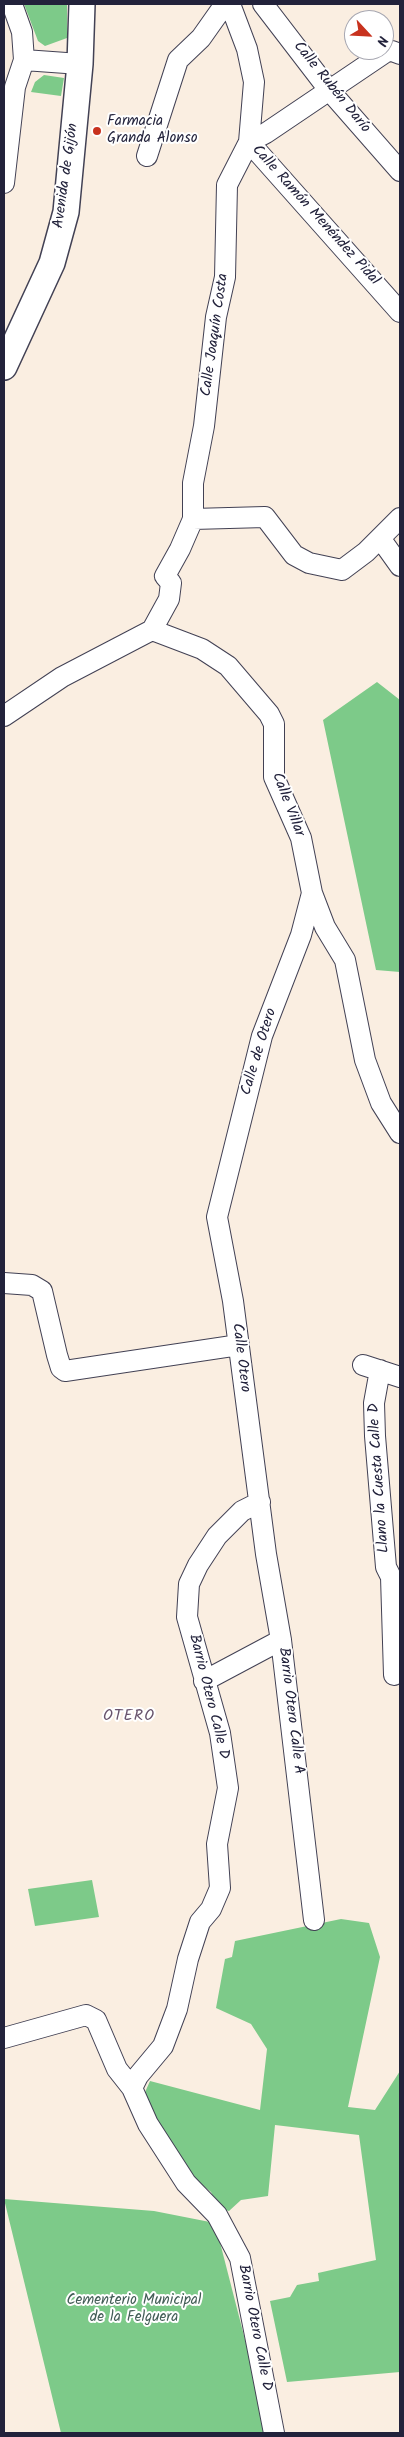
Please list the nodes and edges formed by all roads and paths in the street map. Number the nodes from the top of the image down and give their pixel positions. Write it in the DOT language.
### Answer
graph roads {
  1 [pos="12,4"];
  2 [pos="82,4"];
  3 [pos="225,4"];
  4 [pos="230,4"];
  5 [pos="264,4"];
  6 [pos="400,54"];
  7 [pos="24,60"];
  8 [pos="80,64"];
  9 [pos="9,89"];
  10 [pos="329,90"];
  11 [pos="249,142"];
  12 [pos="147,156"];
  13 [pos="400,171"];
  14 [pos="4,183"];
  15 [pos="400,312"];
  16 [pos="4,367"];
  17 [pos="400,518"];
  18 [pos="193,519"];
  19 [pos="380,538"];
  20 [pos="400,566"];
  21 [pos="152,630"];
  22 [pos="4,716"];
  23 [pos="312,893"];
  24 [pos="400,1133"];
  25 [pos="217,1214"];
  26 [pos="4,1283"];
  27 [pos="239,1345"];
  28 [pos="400,1377"];
  29 [pos="260,1502"];
  30 [pos="280,1640"];
  31 [pos="394,1674"];
  32 [pos="204,1681"];
  33 [pos="314,1920"];
  34 [pos="4,2038"];
  35 [pos="132,2088"];
  36 [pos="274,2433"];
  1 -- 7 [label="street"];
  2 -- 8 [label="street, Avenida de Gijón"];
  3 -- 12 [label="street"];
  4 -- 11 [label="street, Calle Joaquín Costa"];
  5 -- 10 [label="street, Calle Rubén Darío"];
  6 -- 10 [label="street"];
  7 -- 8 [label="street"];
  7 -- 9 [label="street"];
  8 -- 16 [label="street, Avenida de Gijón"];
  9 -- 14 [label="street"];
  10 -- 11 [label="street"];
  10 -- 13 [label="street, Calle Rubén Darío"];
  11 -- 15 [label="street, Calle Ramón Menéndez Pidal"];
  11 -- 18 [label="street, Calle Joaquín Costa"];
  17 -- 19 [label="street"];
  18 -- 19 [label="street"];
  18 -- 21 [label="street, Calle Joaquín Costa"];
  19 -- 20 [label="street"];
  21 -- 22 [label="street"];
  21 -- 23 [label="street, Calle Villar"];
  23 -- 24 [label="street, Calle Villar"];
  23 -- 25 [label="street, Calle de Otero"];
  25 -- 27 [label="street, Calle Otero"];
  26 -- 27 [label="street"];
  27 -- 29 [label="street, Calle Otero"];
  28 -- 31 [label="street, Llano la Cuesta Calle D"];
  29 -- 30 [label="street, Barrio Otero Calle A"];
  29 -- 32 [label="street, Barrio Otero Calle D"];
  30 -- 32 [label="street"];
  30 -- 33 [label="street, Barrio Otero Calle A"];
  32 -- 35 [label="street, Barrio Otero Calle D"];
  34 -- 35 [label="street"];
  35 -- 36 [label="street, Barrio Otero Calle D"];
}
